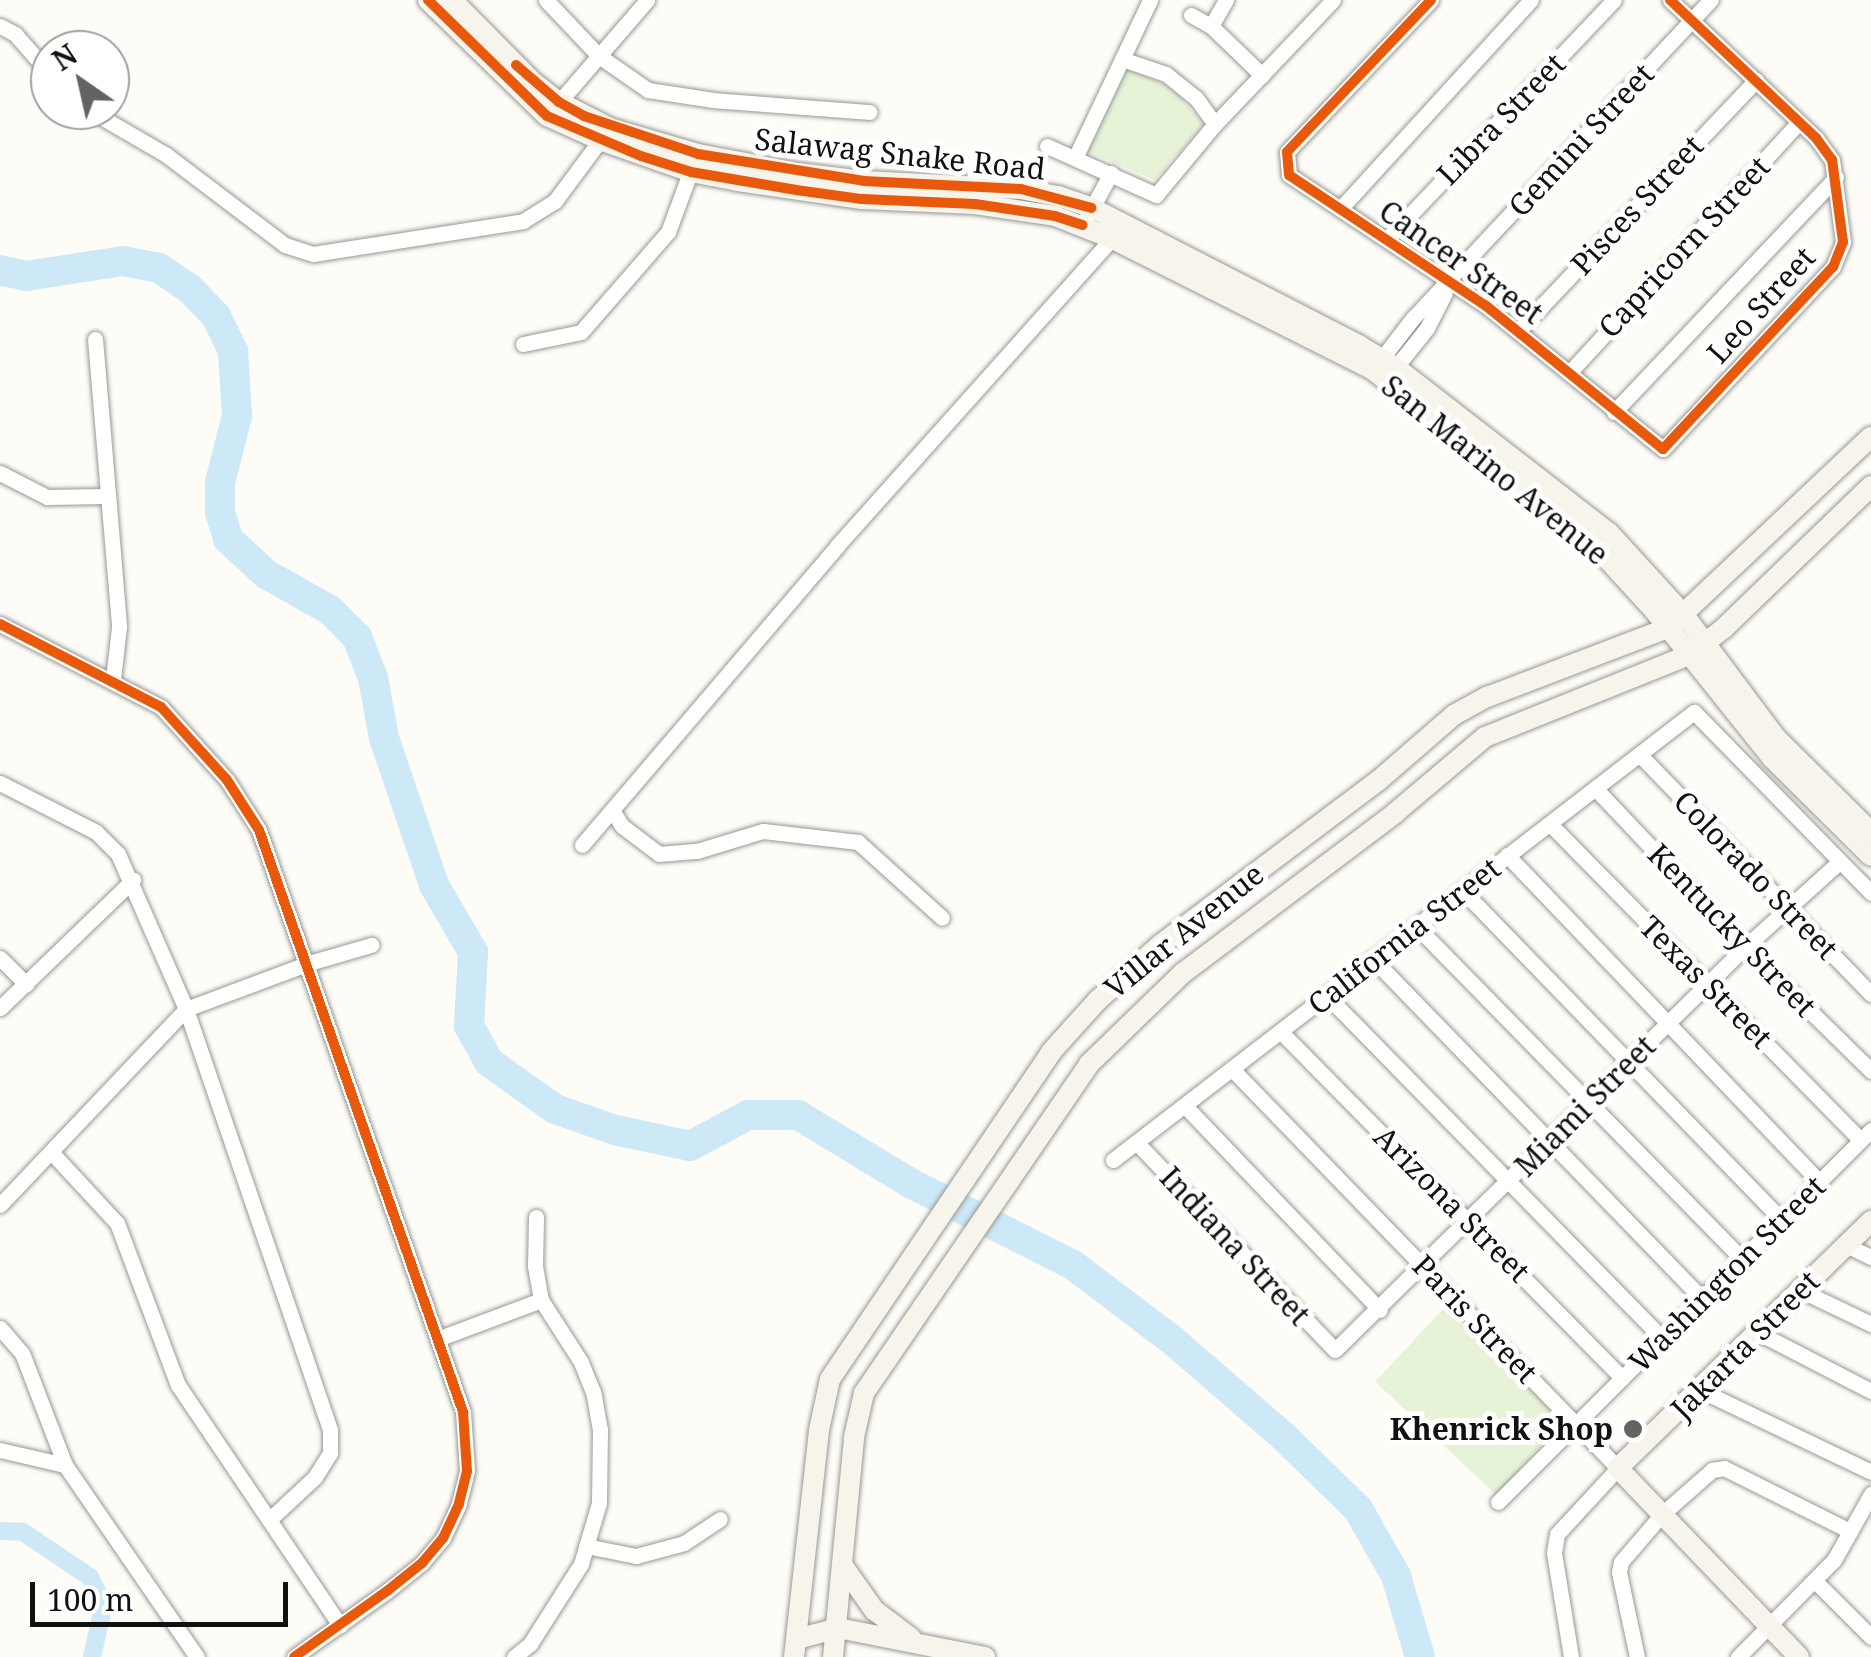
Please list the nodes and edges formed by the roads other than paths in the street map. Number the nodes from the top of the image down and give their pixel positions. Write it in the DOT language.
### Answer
graph roads {
  1 [pos="428,0"];
  2 [pos="452,0"];
  3 [pos="546,0"];
  4 [pos="647,0"];
  5 [pos="1150,0"];
  6 [pos="1226,0"];
  7 [pos="1334,0"];
  8 [pos="1432,0"];
  9 [pos="1531,0"];
  10 [pos="1614,0"];
  11 [pos="1670,0"];
  12 [pos="1711,0"];
  13 [pos="1191,15"];
  14 [pos="1692,21"];
  15 [pos="0,26"];
  16 [pos="1212,26"];
  17 [pos="30,51"];
  18 [pos="598,56"];
  19 [pos="1122,59"];
  20 [pos="1262,75"];
  21 [pos="1756,80"];
  22 [pos="559,102"];
  23 [pos="870,112"];
  24 [pos="1800,122"];
  25 [pos="1215,124"];
  26 [pos="124,130"];
  27 [pos="605,134"];
  28 [pos="1047,146"];
  29 [pos="1076,158"];
  30 [pos="694,162"];
  31 [pos="1110,173"];
  32 [pos="1836,177"];
  33 [pos="1340,209"];
  34 [pos="1087,217"];
  35 [pos="1119,232"];
  36 [pos="1388,238"];
  37 [pos="1451,280"];
  38 [pos="1518,331"];
  39 [pos="95,339"];
  40 [pos="523,344"];
  41 [pos="1384,369"];
  42 [pos="1570,373"];
  43 [pos="1614,412"];
  44 [pos="1871,437"];
  45 [pos="1662,449"];
  46 [pos="0,474"];
  47 [pos="1871,486"];
  48 [pos="104,496"];
  49 [pos="1676,622"];
  50 [pos="0,624"];
  51 [pos="1697,649"];
  52 [pos="112,680"];
  53 [pos="1640,755"];
  54 [pos="0,782"];
  55 [pos="1596,788"];
  56 [pos="612,810"];
  57 [pos="1550,824"];
  58 [pos="1867,840"];
  59 [pos="582,845"];
  60 [pos="1507,856"];
  61 [pos="1840,862"];
  62 [pos="133,880"];
  63 [pos="1463,891"];
  64 [pos="1871,893"];
  65 [pos="1788,909"];
  66 [pos="942,918"];
  67 [pos="1417,928"];
  68 [pos="370,945"];
  69 [pos="1745,947"];
  70 [pos="0,958"];
  71 [pos="1374,960"];
  72 [pos="308,963"];
  73 [pos="26,984"];
  74 [pos="1708,984"];
  75 [pos="1871,994"];
  76 [pos="1328,997"];
  77 [pos="0,1008"];
  78 [pos="186,1009"];
  79 [pos="1669,1023"];
  80 [pos="1281,1032"];
  81 [pos="1628,1064"];
  82 [pos="1232,1069"];
  83 [pos="1871,1071"];
  84 [pos="1589,1102"];
  85 [pos="1185,1106"];
  86 [pos="1866,1135"];
  87 [pos="1137,1142"];
  88 [pos="1549,1142"];
  89 [pos="52,1154"];
  90 [pos="1113,1160"];
  91 [pos="1509,1182"];
  92 [pos="1819,1182"];
  93 [pos="0,1205"];
  94 [pos="536,1217"];
  95 [pos="1781,1219"];
  96 [pos="1470,1220"];
  97 [pos="1871,1221"];
  98 [pos="1846,1245"];
  99 [pos="1871,1257"];
  100 [pos="1742,1259"];
  101 [pos="1424,1266"];
  102 [pos="1800,1290"];
  103 [pos="1702,1298"];
  104 [pos="541,1300"];
  105 [pos="1380,1310"];
  106 [pos="1871,1324"];
  107 [pos="0,1328"];
  108 [pos="1757,1332"];
  109 [pos="440,1338"];
  110 [pos="1662,1338"];
  111 [pos="1333,1350"];
  112 [pos="1622,1378"];
  113 [pos="1700,1390"];
  114 [pos="1871,1390"];
  115 [pos="1576,1424"];
  116 [pos="0,1450"];
  117 [pos="64,1465"];
  118 [pos="1618,1468"];
  119 [pos="1871,1472"];
  120 [pos="1871,1494"];
  121 [pos="1498,1502"];
  122 [pos="1662,1514"];
  123 [pos="720,1519"];
  124 [pos="269,1520"];
  125 [pos="1850,1532"];
  126 [pos="586,1546"];
  127 [pos="843,1566"];
  128 [pos="1815,1581"];
  129 [pos="340,1625"];
  130 [pos="1768,1626"];
  131 [pos="838,1628"];
  132 [pos="1871,1637"];
  133 [pos="918,1641"];
  134 [pos="796,1648"];
  135 [pos="196,1657"];
  136 [pos="294,1657"];
  137 [pos="514,1657"];
  138 [pos="831,1657"];
  139 [pos="985,1657"];
  140 [pos="1571,1657"];
  141 [pos="1636,1657"];
  142 [pos="1738,1657"];
  143 [pos="1799,1657"];
  1 -- 27 [label="main road, Salawag Snake Road"];
  2 -- 22 [label="main road, Salawag Snake Road"];
  3 -- 18 [label="street"];
  4 -- 18 [label="street"];
  5 -- 19 [label="street"];
  6 -- 16 [label="street"];
  7 -- 20 [label="street"];
  8 -- 33 [label="street, Cancer Street"];
  9 -- 33 [label="street"];
  10 -- 36 [label="street, Libra Street"];
  11 -- 14 [label="street, Leo Street"];
  12 -- 14 [label="street, Gemini Street"];
  13 -- 16 [label="street"];
  14 -- 21 [label="street, Leo Street"];
  14 -- 37 [label="street, Gemini Street"];
  15 -- 17 [label="street"];
  16 -- 20 [label="street"];
  18 -- 22 [label="street"];
  18 -- 23 [label="street"];
  19 -- 25 [label="street"];
  19 -- 29 [label="street"];
  20 -- 25 [label="street"];
  21 -- 24 [label="street, Leo Street"];
  21 -- 38 [label="street, Pisces Street"];
  22 -- 27 [label="main road, Salawag Snake Road"];
  24 -- 32 [label="street, Leo Street"];
  24 -- 42 [label="street, Capricorn Street"];
  25 -- 31 [label="street"];
  26 -- 27 [label="street"];
  27 -- 30 [label="main road, Salawag Snake Road"];
  28 -- 29 [label="street"];
  29 -- 31 [label="street"];
  30 -- 34 [label="main road, Salawag Snake Road"];
  30 -- 40 [label="street"];
  31 -- 34 [label="street"];
  32 -- 43 [label="street, Capricorn Street"];
  32 -- 45 [label="street, Leo Street"];
  33 -- 36 [label="street, Cancer Street"];
  34 -- 35 [label="main road, San Marino Avenue"];
  35 -- 41 [label="main road, San Marino Avenue"];
  35 -- 56 [label="street"];
  36 -- 37 [label="street, Cancer Street"];
  37 -- 38 [label="street, Cancer Street"];
  37 -- 41 [label="street, Gemini Street"];
  38 -- 42 [label="street, Cancer Street"];
  39 -- 48 [label="street"];
  41 -- 49 [label="main road, San Marino Avenue"];
  42 -- 43 [label="street, Cancer Street"];
  43 -- 45 [label="street, Cancer Street"];
  44 -- 49 [label="main road, Villar Avenue"];
  46 -- 48 [label="street"];
  47 -- 51 [label="main road, Villar Avenue"];
  48 -- 52 [label="street"];
  49 -- 51 [label="main road, San Marino Avenue"];
  49 -- 134 [label="main road, Villar Avenue"];
  50 -- 52 [label="street"];
  51 -- 58 [label="main road, San Marino Avenue"];
  51 -- 127 [label="main road, Villar Avenue"];
  52 -- 72 [label="street"];
  53 -- 55 [label="street, California Street"];
  53 -- 61 [label="street, California Street"];
  53 -- 65 [label="street, Colorado Street"];
  54 -- 62 [label="street"];
  55 -- 57 [label="street, California Street"];
  55 -- 69 [label="street, Kentucky Street"];
  56 -- 59 [label="street"];
  56 -- 66 [label="street"];
  57 -- 60 [label="street, California Street"];
  57 -- 74 [label="street, Texas Street"];
  60 -- 63 [label="street, California Street"];
  60 -- 79 [label="street"];
  61 -- 64 [label="street"];
  61 -- 65 [label="street, Miami Street"];
  62 -- 73 [label="street"];
  62 -- 78 [label="street"];
  63 -- 67 [label="street, California Street"];
  63 -- 81 [label="street"];
  65 -- 69 [label="street, Miami Street"];
  65 -- 75 [label="street, Colorado Street"];
  67 -- 71 [label="street, California Street"];
  67 -- 84 [label="street"];
  68 -- 72 [label="street"];
  69 -- 74 [label="street, Miami Street"];
  69 -- 83 [label="street, Kentucky Street"];
  70 -- 73 [label="street"];
  71 -- 76 [label="street, California Street"];
  71 -- 88 [label="street"];
  72 -- 78 [label="street"];
  72 -- 109 [label="street"];
  73 -- 77 [label="street"];
  74 -- 79 [label="street, Miami Street"];
  74 -- 86 [label="street, Texas Street"];
  76 -- 80 [label="street, California Street"];
  76 -- 91 [label="street"];
  78 -- 89 [label="street"];
  78 -- 124 [label="street"];
  79 -- 81 [label="street, Miami Street"];
  79 -- 92 [label="street"];
  80 -- 82 [label="street, California Street"];
  80 -- 96 [label="street, Arizona Street"];
  81 -- 84 [label="street, Miami Street"];
  81 -- 95 [label="street"];
  82 -- 85 [label="street, California Street"];
  82 -- 101 [label="street, Paris Street"];
  84 -- 88 [label="street, Miami Street"];
  84 -- 100 [label="street"];
  85 -- 87 [label="street, California Street"];
  85 -- 105 [label="street"];
  86 -- 92 [label="street, Washington Street"];
  87 -- 90 [label="street, California Street"];
  87 -- 111 [label="street, Indiana Street"];
  88 -- 91 [label="street, Miami Street"];
  88 -- 103 [label="street"];
  89 -- 93 [label="street"];
  89 -- 124 [label="street"];
  91 -- 96 [label="street, Miami Street"];
  91 -- 110 [label="street"];
  92 -- 95 [label="street, Washington Street"];
  94 -- 104 [label="street"];
  95 -- 100 [label="street, Washington Street"];
  96 -- 101 [label="street, Miami Street"];
  96 -- 112 [label="street, Arizona Street"];
  97 -- 98 [label="main road, Jakarta Street"];
  98 -- 99 [label="street"];
  98 -- 102 [label="main road, Jakarta Street"];
  100 -- 103 [label="street, Washington Street"];
  101 -- 105 [label="street, Miami Street"];
  101 -- 115 [label="street, Paris Street"];
  102 -- 106 [label="street"];
  102 -- 108 [label="main road, Jakarta Street"];
  103 -- 110 [label="street, Washington Street"];
  104 -- 109 [label="street"];
  104 -- 126 [label="street"];
  105 -- 111 [label="street, Miami Street"];
  107 -- 117 [label="street"];
  108 -- 113 [label="main road, Jakarta Street"];
  108 -- 114 [label="street"];
  109 -- 129 [label="street"];
  110 -- 112 [label="street, Washington Street"];
  112 -- 115 [label="street, Washington Street"];
  113 -- 118 [label="main road, Jakarta Street"];
  113 -- 119 [label="street"];
  115 -- 118 [label="street, Paris Street"];
  115 -- 121 [label="street, Washington Street"];
  116 -- 117 [label="street"];
  117 -- 135 [label="street"];
  118 -- 122 [label="main road, Paris Street"];
  118 -- 140 [label="street"];
  120 -- 125 [label="street"];
  122 -- 125 [label="street"];
  122 -- 130 [label="main road, Paris Street"];
  122 -- 141 [label="street"];
  123 -- 126 [label="street"];
  124 -- 129 [label="street"];
  125 -- 128 [label="street"];
  126 -- 137 [label="street"];
  127 -- 131 [label="main road, Villar Avenue"];
  127 -- 133 [label="main road"];
  128 -- 130 [label="street"];
  128 -- 132 [label="street"];
  129 -- 136 [label="street"];
  130 -- 142 [label="street"];
  130 -- 143 [label="main road, Paris Street"];
  131 -- 133 [label="main road"];
  131 -- 134 [label="main road"];
  131 -- 138 [label="main road, Villar Avenue"];
  133 -- 139 [label="main road"];
  134 -- 138 [label="main road"];
}
